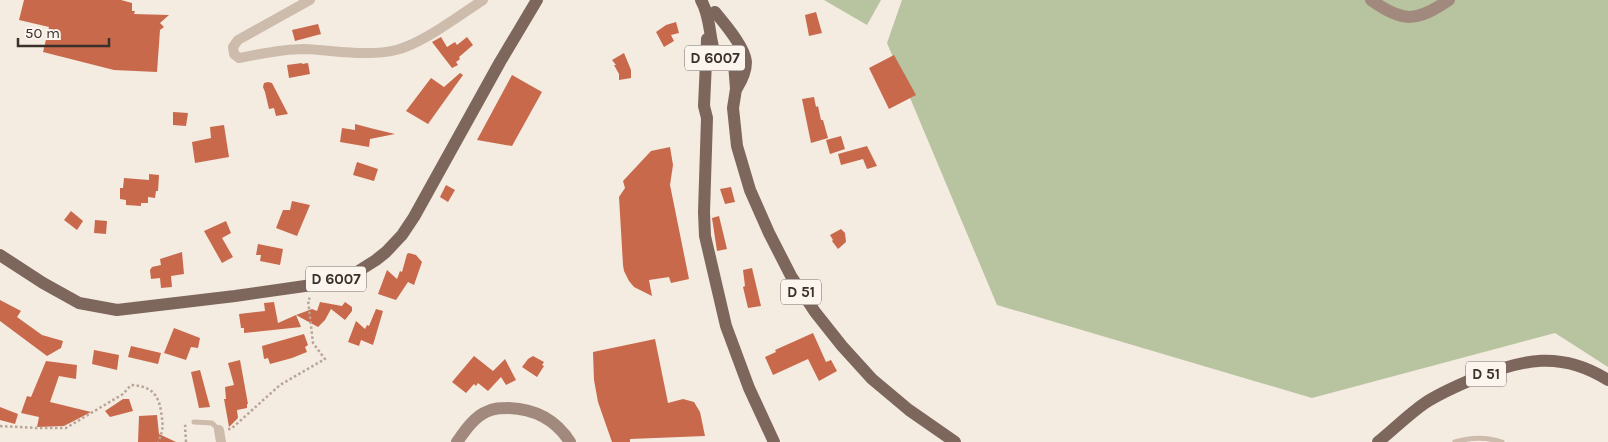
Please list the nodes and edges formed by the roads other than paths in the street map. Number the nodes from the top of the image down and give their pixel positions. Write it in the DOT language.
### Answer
graph roads {
  1 [pos="310,0"];
  2 [pos="483,0"];
  3 [pos="537,0"];
  4 [pos="695,0"];
  5 [pos="701,0"];
  6 [pos="708,0"];
  7 [pos="1371,0"];
  8 [pos="1449,0"];
  9 [pos="715,12"];
  10 [pos="738,43"];
  11 [pos="713,47"];
  12 [pos="736,89"];
  13 [pos="0,255"];
  14 [pos="1608,380"];
  15 [pos="194,422"];
  16 [pos="219,430"];
  17 [pos="221,442"];
  18 [pos="457,442"];
  19 [pos="570,442"];
  20 [pos="774,442"];
  21 [pos="955,442"];
  22 [pos="1378,442"];
  23 [pos="1455,442"];
  24 [pos="1502,442"];
  1 -- 2 [label="street"];
  3 -- 13 [label="main road, D 6007"];
  4 -- 11 [label="main road, D 6007"];
  5 -- 11 [label="main road"];
  6 -- 9 [label="main road, D 6007"];
  7 -- 8 [label="main road"];
  9 -- 10 [label="main road, D 51"];
  9 -- 11 [label="main road, D 6007"];
  10 -- 11 [label="main road"];
  10 -- 12 [label="main road, D 51"];
  11 -- 12 [label="main road, D 51"];
  11 -- 20 [label="main road, D 6007"];
  12 -- 21 [label="main road, D 51"];
  14 -- 22 [label="main road, D 51"];
  15 -- 16 [label="lane"];
  16 -- 17 [label="street"];
  18 -- 19 [label="main road"];
  23 -- 24 [label="lane"];
}
